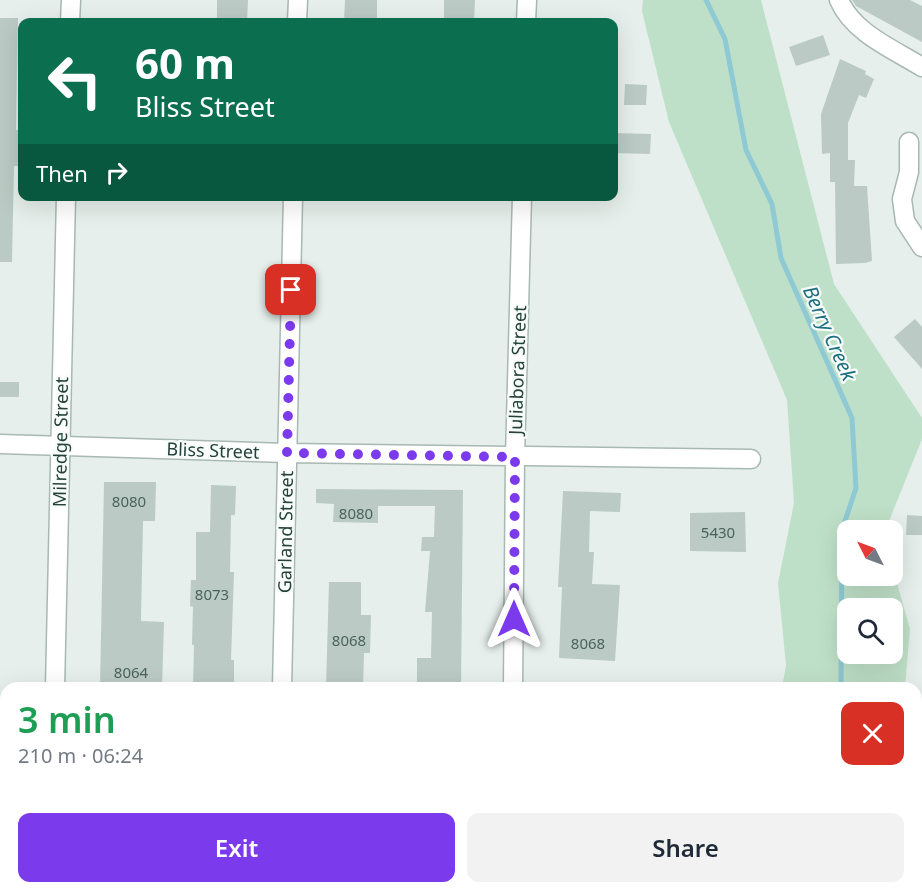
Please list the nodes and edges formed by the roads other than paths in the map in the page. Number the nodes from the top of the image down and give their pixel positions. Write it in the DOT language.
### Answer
graph roads {
  1 [pos="71,0"];
  2 [pos="298,0"];
  3 [pos="527,0"];
  4 [pos="839,0"];
  5 [pos="70,18"];
  6 [pos="297,18"];
  7 [pos="526,18"];
  8 [pos="922,67"];
  9 [pos="909,142"];
  10 [pos="66,201"];
  11 [pos="293,201"];
  12 [pos="522,201"];
  13 [pos="922,247"];
  14 [pos="0,444"];
  15 [pos="60,444"];
  16 [pos="287,453"];
  17 [pos="515,457"];
  18 [pos="751,459"];
  19 [pos="55,682"];
  20 [pos="282,682"];
  21 [pos="513,682"];
  1 -- 5 [label="street"];
  2 -- 6 [label="street"];
  3 -- 7 [label="street"];
  4 -- 8 [label="street"];
  9 -- 13 [label="street"];
  10 -- 15 [label="street, Milredge Street"];
  11 -- 16 [label="street, Garland Street"];
  12 -- 17 [label="street, Juliabora Street"];
  14 -- 15 [label="street, Bliss Street"];
  15 -- 16 [label="street, Bliss Street"];
  15 -- 19 [label="street, Milredge Street"];
  16 -- 17 [label="street, Bliss Street"];
  16 -- 20 [label="street, Garland Street"];
  17 -- 18 [label="street, Bliss Street"];
  17 -- 21 [label="street, Juliabora Street"];
}
